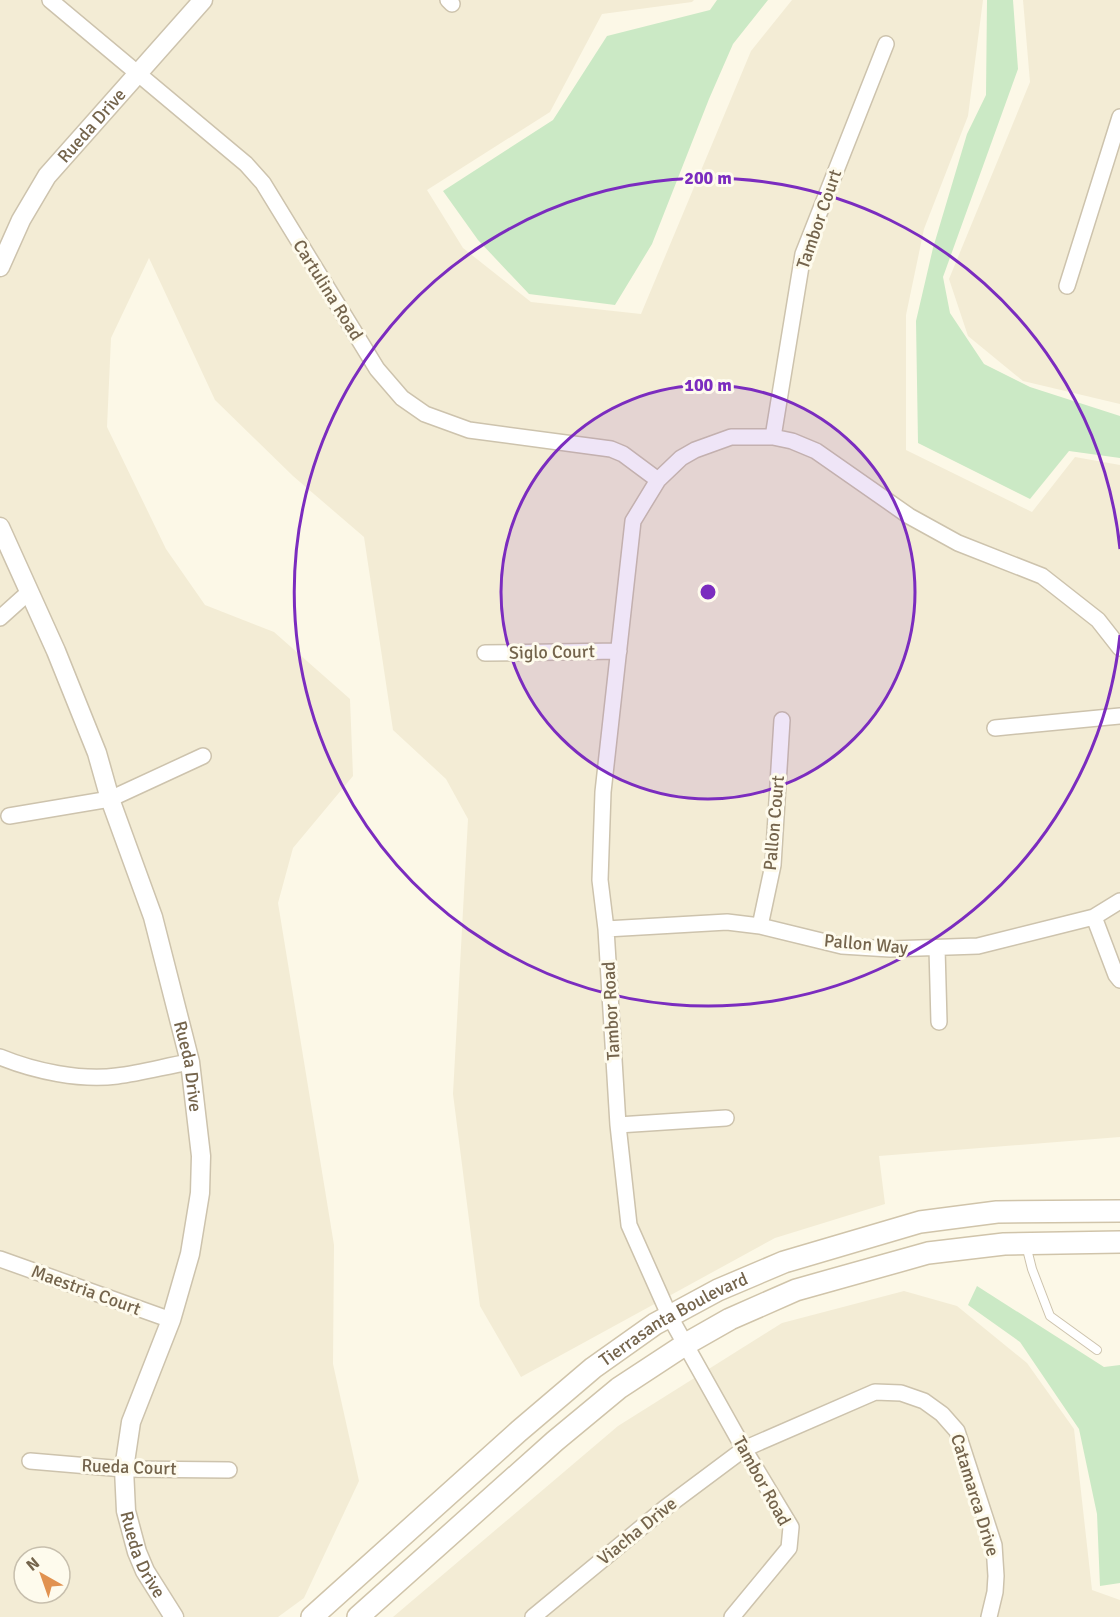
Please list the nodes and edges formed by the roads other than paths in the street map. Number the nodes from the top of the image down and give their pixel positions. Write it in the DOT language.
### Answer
graph roads {
  1 [pos="50,0"];
  2 [pos="203,0"];
  3 [pos="886,44"];
  4 [pos="137,72"];
  5 [pos="1120,117"];
  6 [pos="0,267"];
  7 [pos="1067,286"];
  8 [pos="773,437"];
  9 [pos="658,480"];
  10 [pos="0,527"];
  11 [pos="29,592"];
  12 [pos="0,618"];
  13 [pos="1120,648"];
  14 [pos="619,651"];
  15 [pos="485,653"];
  16 [pos="1120,716"];
  17 [pos="782,720"];
  18 [pos="994,728"];
  19 [pos="203,756"];
  20 [pos="110,800"];
  21 [pos="9,816"];
  22 [pos="1120,901"];
  23 [pos="1094,917"];
  24 [pos="760,926"];
  25 [pos="606,929"];
  26 [pos="937,948"];
  27 [pos="1120,980"];
  28 [pos="939,1022"];
  29 [pos="0,1057"];
  30 [pos="190,1062"];
  31 [pos="726,1118"];
  32 [pos="618,1125"];
  33 [pos="1120,1211"];
  34 [pos="1120,1242"];
  35 [pos="1026,1244"];
  36 [pos="0,1259"];
  37 [pos="670,1317"];
  38 [pos="171,1320"];
  39 [pos="686,1344"];
  40 [pos="1096,1350"];
  41 [pos="744,1449"];
  42 [pos="30,1461"];
  43 [pos="124,1469"];
  44 [pos="229,1470"];
  45 [pos="174,1617"];
  46 [pos="312,1617"];
  47 [pos="358,1617"];
  48 [pos="534,1617"];
  49 [pos="732,1617"];
  50 [pos="988,1617"];
  1 -- 4 [label="street, Cartulina Road"];
  2 -- 4 [label="street, Rueda Drive"];
  3 -- 8 [label="street, Tambor Court"];
  4 -- 6 [label="street, Rueda Drive"];
  4 -- 9 [label="street, Cartulina Road"];
  5 -- 7 [label="street"];
  8 -- 9 [label="street, Tambor Road"];
  8 -- 13 [label="street"];
  9 -- 14 [label="street, Tambor Road"];
  10 -- 11 [label="street, Rueda Drive"];
  11 -- 12 [label="street"];
  11 -- 20 [label="street, Rueda Drive"];
  14 -- 15 [label="street, Siglo Court"];
  14 -- 25 [label="street, Tambor Road"];
  16 -- 18 [label="street"];
  17 -- 24 [label="street, Pallon Court"];
  19 -- 20 [label="street"];
  20 -- 21 [label="street"];
  20 -- 30 [label="street, Rueda Drive"];
  22 -- 23 [label="street, Pallon Way"];
  23 -- 26 [label="street, Pallon Way"];
  23 -- 27 [label="street"];
  24 -- 25 [label="street, Pallon Way"];
  24 -- 26 [label="street, Pallon Way"];
  25 -- 32 [label="street, Tambor Road"];
  26 -- 28 [label="street"];
  29 -- 30 [label="street"];
  30 -- 38 [label="street, Rueda Drive"];
  31 -- 32 [label="street"];
  32 -- 37 [label="street, Tambor Road"];
  33 -- 37 [label="main road, Tierrasanta Boulevard"];
  34 -- 35 [label="main road, Tierrasanta Boulevard"];
  35 -- 39 [label="main road, Tierrasanta Boulevard"];
  35 -- 40 [label="lane"];
  36 -- 38 [label="street, Maestria Court"];
  37 -- 39 [label="street, Tambor Road"];
  37 -- 46 [label="main road, Tierrasanta Boulevard"];
  38 -- 43 [label="street, Rueda Drive"];
  39 -- 41 [label="street, Tambor Road"];
  39 -- 47 [label="main road, Tierrasanta Boulevard"];
  41 -- 48 [label="street, Viacha Drive"];
  41 -- 49 [label="street, Tambor Road"];
  41 -- 50 [label="street, Catamarca Drive"];
  42 -- 43 [label="street, Rueda Court"];
  43 -- 44 [label="street, Rueda Court"];
  43 -- 45 [label="street, Rueda Drive"];
}
